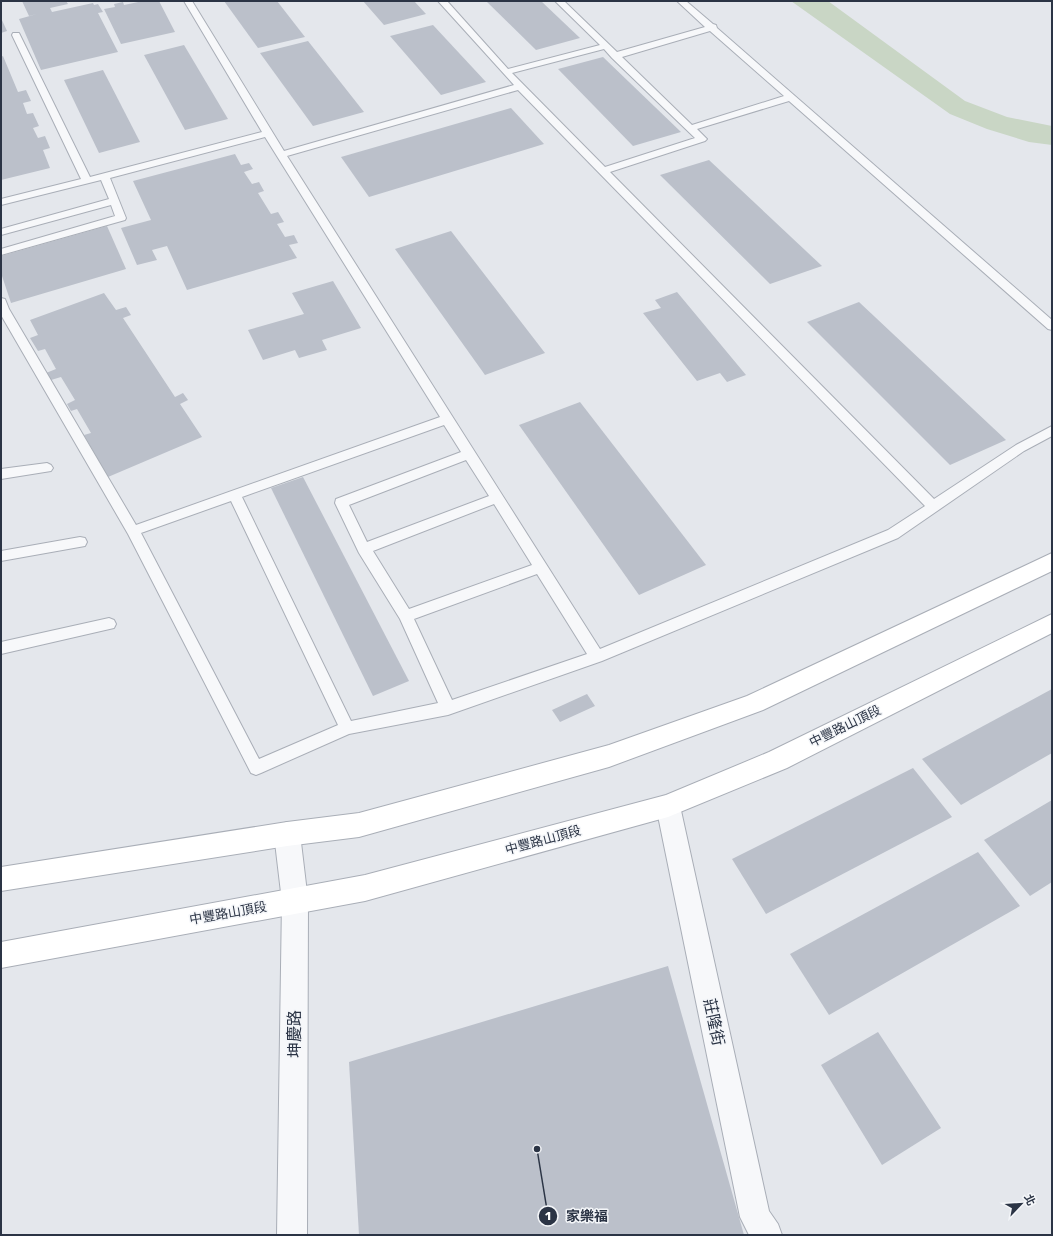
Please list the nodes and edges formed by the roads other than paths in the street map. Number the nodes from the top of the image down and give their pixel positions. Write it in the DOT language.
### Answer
graph roads {
  1 [pos="188,1"];
  2 [pos="442,1"];
  3 [pos="559,1"];
  4 [pos="681,1"];
  5 [pos="712,28"];
  6 [pos="16,35"];
  7 [pos="606,46"];
  8 [pos="615,56"];
  9 [pos="506,72"];
  10 [pos="521,86"];
  11 [pos="792,97"];
  12 [pos="692,128"];
  13 [pos="268,133"];
  14 [pos="281,155"];
  15 [pos="604,171"];
  16 [pos="104,176"];
  17 [pos="87,181"];
  18 [pos="115,201"];
  19 [pos="1,202"];
  20 [pos="1,232"];
  21 [pos="1,252"];
  22 [pos="1,302"];
  23 [pos="1052,326"];
  24 [pos="447,419"];
  25 [pos="1052,430"];
  26 [pos="469,454"];
  27 [pos="47,468"];
  28 [pos="1,474"];
  29 [pos="234,495"];
  30 [pos="497,498"];
  31 [pos="934,507"];
  32 [pos="133,531"];
  33 [pos="80,542"];
  34 [pos="364,549"];
  35 [pos="1,556"];
  36 [pos="1052,561"];
  37 [pos="540,567"];
  38 [pos="406,616"];
  39 [pos="1052,623"];
  40 [pos="109,624"];
  41 [pos="1,648"];
  42 [pos="597,657"];
  43 [pos="448,708"];
  44 [pos="347,728"];
  45 [pos="668,806"];
  46 [pos="287,834"];
  47 [pos="1,879"];
  48 [pos="295,901"];
  49 [pos="1,955"];
  50 [pos="292,1235"];
  51 [pos="767,1235"];
  1 -- 13 [label="lane"];
  2 -- 9 [label="lane"];
  3 -- 7 [label="lane"];
  4 -- 5 [label="lane"];
  5 -- 8 [label="lane"];
  5 -- 11 [label="lane"];
  6 -- 17 [label="lane"];
  7 -- 8 [label="lane"];
  7 -- 9 [label="lane"];
  8 -- 12 [label="lane"];
  9 -- 10 [label="lane"];
  10 -- 14 [label="lane"];
  10 -- 15 [label="lane"];
  11 -- 12 [label="lane"];
  11 -- 23 [label="lane"];
  12 -- 15 [label="lane"];
  13 -- 14 [label="lane"];
  13 -- 16 [label="lane"];
  14 -- 24 [label="lane"];
  15 -- 31 [label="lane"];
  16 -- 17 [label="lane"];
  16 -- 18 [label="lane"];
  17 -- 19 [label="lane"];
  18 -- 20 [label="lane"];
  18 -- 21 [label="lane"];
  22 -- 32 [label="lane"];
  24 -- 26 [label="lane"];
  24 -- 29 [label="lane"];
  25 -- 31 [label="lane"];
  26 -- 30 [label="lane"];
  26 -- 34 [label="lane"];
  27 -- 28 [label="lane"];
  29 -- 32 [label="lane"];
  29 -- 44 [label="lane"];
  30 -- 34 [label="lane"];
  30 -- 37 [label="lane"];
  31 -- 42 [label="lane"];
  32 -- 44 [label="lane"];
  33 -- 35 [label="lane"];
  34 -- 38 [label="lane"];
  36 -- 46 [label="main road"];
  37 -- 38 [label="lane"];
  37 -- 42 [label="lane"];
  38 -- 43 [label="lane"];
  39 -- 45 [label="main road, 中豐路山頂段"];
  40 -- 41 [label="lane"];
  42 -- 43 [label="lane"];
  43 -- 44 [label="lane"];
  45 -- 48 [label="main road, 中豐路山頂段"];
  45 -- 51 [label="street, 莊隆街"];
  46 -- 47 [label="main road"];
  46 -- 48 [label="street, 坤慶路"];
  48 -- 49 [label="main road, 中豐路山頂段"];
  48 -- 50 [label="street, 坤慶路"];
}
